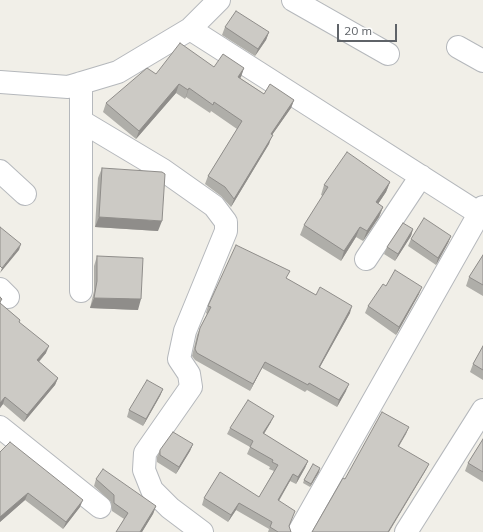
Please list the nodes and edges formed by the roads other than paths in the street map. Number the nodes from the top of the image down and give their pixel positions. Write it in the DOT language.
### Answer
graph roads {
  1 [pos="219,0"];
  2 [pos="293,0"];
  3 [pos="190,29"];
  4 [pos="458,47"];
  5 [pos="388,54"];
  6 [pos="483,61"];
  7 [pos="0,82"];
  8 [pos="81,83"];
  9 [pos="81,121"];
  10 [pos="0,172"];
  11 [pos="420,176"];
  12 [pos="25,194"];
  13 [pos="482,212"];
  14 [pos="366,259"];
  15 [pos="81,291"];
  16 [pos="483,410"];
  17 [pos="2,433"];
  18 [pos="100,507"];
  19 [pos="202,532"];
  20 [pos="299,532"];
  21 [pos="406,532"];
  1 -- 3 [label="street"];
  2 -- 5 [label="street"];
  3 -- 8 [label="street"];
  3 -- 11 [label="street"];
  4 -- 6 [label="street"];
  7 -- 8 [label="street"];
  8 -- 9 [label="street"];
  9 -- 15 [label="street"];
  9 -- 19 [label="street"];
  10 -- 12 [label="street"];
  11 -- 13 [label="street"];
  11 -- 14 [label="street"];
  13 -- 20 [label="street"];
  16 -- 21 [label="street"];
  17 -- 18 [label="street"];
}
